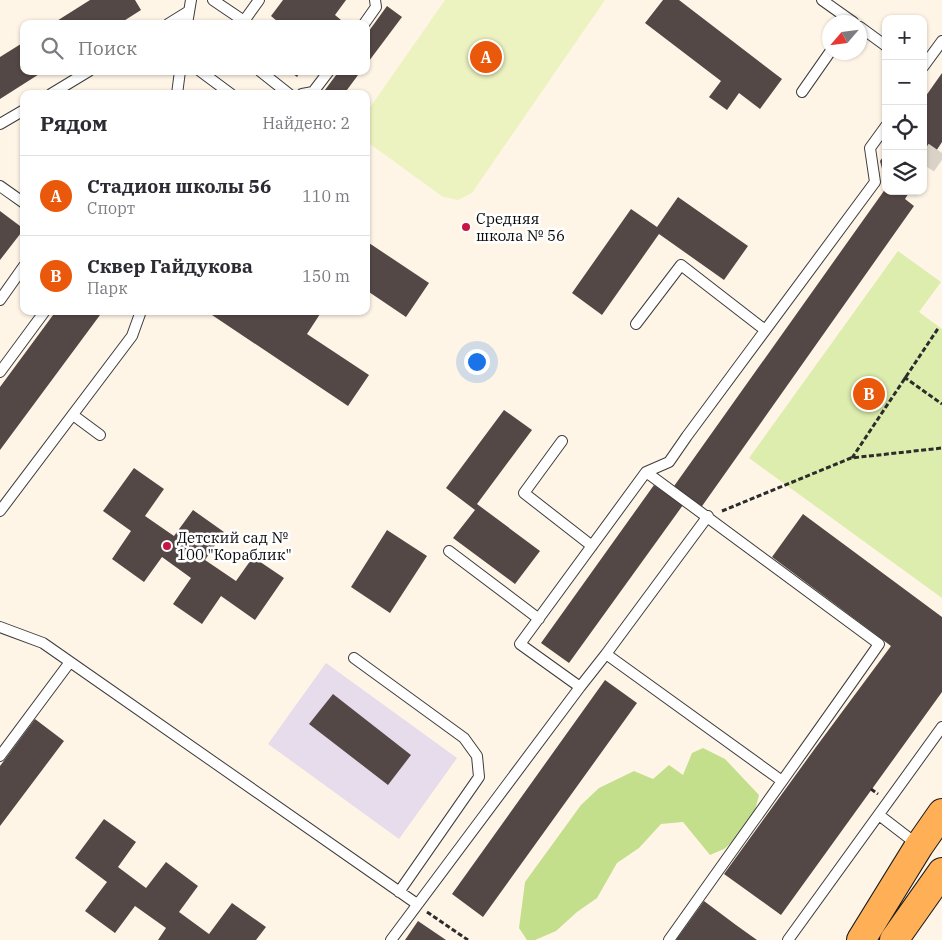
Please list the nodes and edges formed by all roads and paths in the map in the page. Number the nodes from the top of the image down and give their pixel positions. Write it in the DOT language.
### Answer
graph roads {
  1 [pos="191,0"];
  2 [pos="213,0"];
  3 [pos="259,0"];
  4 [pos="375,0"];
  5 [pos="822,0"];
  6 [pos="189,11"];
  7 [pos="843,15"];
  8 [pos="174,20"];
  9 [pos="188,20"];
  10 [pos="241,20"];
  11 [pos="245,20"];
  12 [pos="367,20"];
  13 [pos="867,32"];
  14 [pos="942,42"];
  15 [pos="882,43"];
  16 [pos="824,60"];
  17 [pos="927,62"];
  18 [pos="82,75"];
  19 [pos="179,75"];
  20 [pos="205,75"];
  21 [pos="265,75"];
  22 [pos="326,75"];
  23 [pos="57,90"];
  24 [pos="178,90"];
  25 [pos="225,90"];
  26 [pos="284,90"];
  27 [pos="315,90"];
  28 [pos="802,92"];
  29 [pos="20,112"];
  30 [pos="0,124"];
  31 [pos="882,132"];
  32 [pos="0,186"];
  33 [pos="20,200"];
  34 [pos="20,272"];
  35 [pos="0,300"];
  36 [pos="42,315"];
  37 [pos="140,315"];
  38 [pos="636,324"];
  39 [pos="939,327"];
  40 [pos="766,330"];
  41 [pos="0,372"];
  42 [pos="904,377"];
  43 [pos="942,404"];
  44 [pos="73,415"];
  45 [pos="100,434"];
  46 [pos="562,441"];
  47 [pos="942,448"];
  48 [pos="851,458"];
  49 [pos="646,472"];
  50 [pos="0,511"];
  51 [pos="708,516"];
  52 [pos="592,546"];
  53 [pos="449,551"];
  54 [pos="538,619"];
  55 [pos="0,627"];
  56 [pos="606,654"];
  57 [pos="354,658"];
  58 [pos="70,662"];
  59 [pos="580,687"];
  60 [pos="942,727"];
  61 [pos="0,756"];
  62 [pos="782,780"];
  63 [pos="942,813"];
  64 [pos="879,815"];
  65 [pos="919,846"];
  66 [pos="942,872"];
  67 [pos="399,892"];
  68 [pos="417,904"];
  69 [pos="790,937"];
  70 [pos="390,940"];
  71 [pos="468,940"];
  72 [pos="669,940"];
  73 [pos="802,940"];
  74 [pos="861,940"];
  75 [pos="894,940"];
  1 -- 6 [label="lane"];
  2 -- 10 [label="lane"];
  3 -- 11 [label="lane"];
  4 -- 12 [label="lane"];
  5 -- 7 [label="lane"];
  6 -- 8 [label="lane"];
  6 -- 9 [label="lane"];
  13 -- 15 [label="lane"];
  14 -- 17 [label="lane"];
  16 -- 28 [label="lane"];
  18 -- 23 [label="lane"];
  19 -- 24 [label="lane"];
  20 -- 25 [label="lane"];
  21 -- 26 [label="lane"];
  22 -- 27 [label="lane"];
  29 -- 30 [label="lane"];
  31 -- 40 [label="lane"];
  32 -- 33 [label="lane"];
  34 -- 35 [label="lane"];
  36 -- 41 [label="lane"];
  37 -- 44 [label="lane"];
  38 -- 40 [label="lane"];
  39 -- 42 [label="path"];
  40 -- 49 [label="lane"];
  42 -- 43 [label="path"];
  42 -- 48 [label="path"];
  44 -- 45 [label="lane"];
  44 -- 50 [label="lane"];
  46 -- 52 [label="lane"];
  47 -- 48 [label="path"];
  48 -- 51 [label="path"];
  49 -- 51 [label="lane"];
  49 -- 52 [label="lane"];
  51 -- 56 [label="lane"];
  51 -- 62 [label="lane"];
  52 -- 54 [label="lane"];
  53 -- 54 [label="lane"];
  54 -- 59 [label="lane"];
  55 -- 58 [label="lane"];
  56 -- 59 [label="lane"];
  56 -- 62 [label="lane"];
  57 -- 67 [label="lane"];
  58 -- 61 [label="lane"];
  58 -- 67 [label="lane"];
  59 -- 68 [label="lane"];
  60 -- 64 [label="lane"];
  62 -- 72 [label="lane"];
  63 -- 65 [label="main road"];
  64 -- 65 [label="lane"];
  64 -- 69 [label="lane"];
  65 -- 74 [label="main road"];
  66 -- 75 [label="main road"];
  67 -- 68 [label="lane"];
  68 -- 70 [label="lane"];
  68 -- 71 [label="path"];
  69 -- 73 [label="lane"];
}
